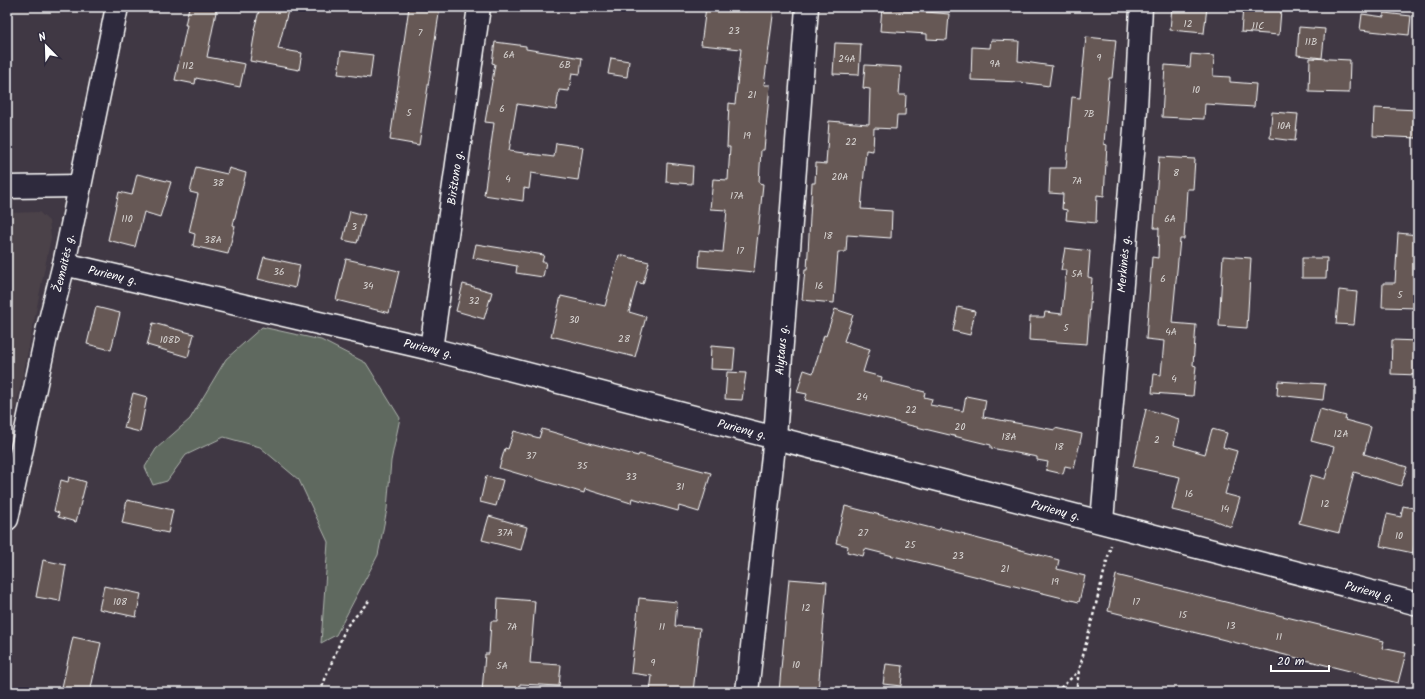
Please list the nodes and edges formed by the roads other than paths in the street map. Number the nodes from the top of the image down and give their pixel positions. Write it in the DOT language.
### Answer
graph roads {
  1 [pos="117,7"];
  2 [pos="479,7"];
  3 [pos="807,7"];
  4 [pos="1141,7"];
  5 [pos="80,186"];
  6 [pos="7,187"];
  7 [pos="64,264"];
  8 [pos="431,349"];
  9 [pos="775,437"];
  10 [pos="7,519"];
  11 [pos="1109,523"];
  12 [pos="1418,604"];
  13 [pos="747,692"];
  1 -- 5 [label="street, Žemaitės g."];
  2 -- 8 [label="street, Birštono g."];
  3 -- 9 [label="street, Alytaus g."];
  4 -- 11 [label="street, Merkinės g."];
  5 -- 6 [label="street"];
  5 -- 7 [label="street, Žemaitės g."];
  7 -- 8 [label="street, Purienų g."];
  7 -- 10 [label="street, Žemaitės g."];
  8 -- 9 [label="street, Purienų g."];
  9 -- 11 [label="street, Purienų g."];
  9 -- 13 [label="street, Alytaus g."];
  11 -- 12 [label="street, Purienų g."];
}
